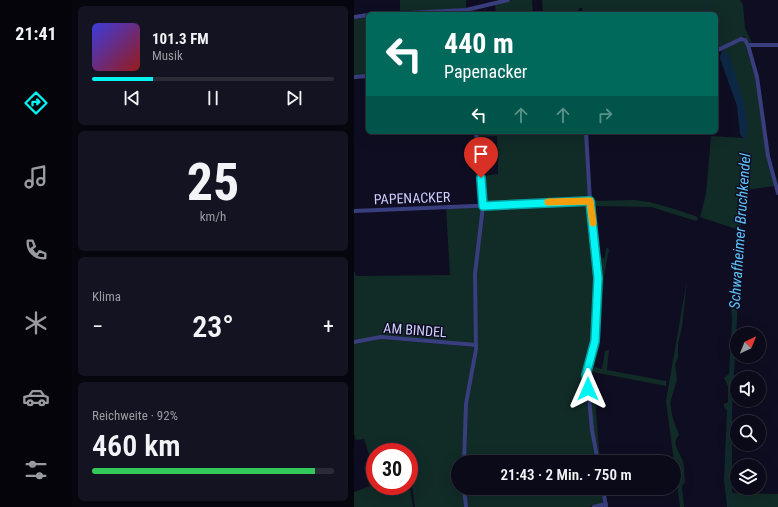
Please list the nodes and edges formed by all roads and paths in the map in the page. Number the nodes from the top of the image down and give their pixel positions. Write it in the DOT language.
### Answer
graph roads {
  1 [pos="508,0"];
  2 [pos="466,12"];
  3 [pos="354,16"];
  4 [pos="366,16"];
  5 [pos="748,45"];
  6 [pos="778,46"];
  7 [pos="718,50"];
  8 [pos="366,76"];
  9 [pos="354,77"];
  10 [pos="476,134"];
  11 [pos="586,134"];
  12 [pos="778,193"];
  13 [pos="590,201"];
  14 [pos="483,206"];
  15 [pos="354,211"];
  16 [pos="354,342"];
  17 [pos="476,345"];
  18 [pos="464,455"];
  19 [pos="597,455"];
  20 [pos="465,495"];
  21 [pos="604,495"];
  22 [pos="606,506"];
  23 [pos="466,507"];
  24 [pos="594,507"];
  1 -- 2 [label="street"];
  3 -- 4 [label="street"];
  5 -- 6 [label="street"];
  5 -- 7 [label="street"];
  5 -- 12 [label="street"];
  8 -- 9 [label="street"];
  10 -- 14 [label="street"];
  11 -- 13 [label="street"];
  13 -- 14 [label="street, PAPENACKER"];
  13 -- 19 [label="street"];
  14 -- 15 [label="street, PAPENACKER"];
  14 -- 17 [label="street"];
  16 -- 17 [label="street, AM BINDEL"];
  17 -- 18 [label="street"];
  20 -- 23 [label="street"];
  21 -- 22 [label="street"];
  22 -- 24 [label="street"];
}
